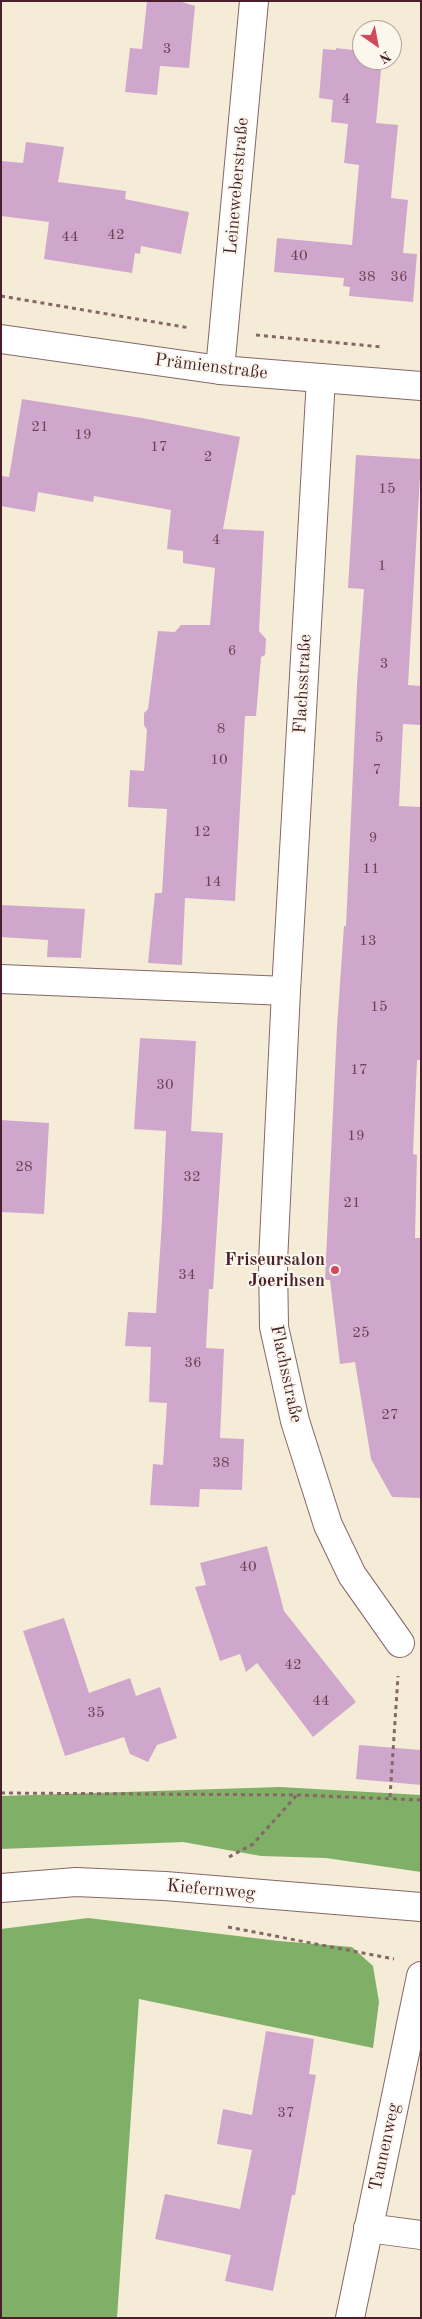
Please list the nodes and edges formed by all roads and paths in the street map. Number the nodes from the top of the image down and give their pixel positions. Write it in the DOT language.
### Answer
graph roads {
  1 [pos="254,1"];
  2 [pos="1,339"];
  3 [pos="220,370"];
  4 [pos="321,378"];
  5 [pos="421,386"];
  6 [pos="1,979"];
  7 [pos="286,991"];
  8 [pos="400,1643"];
  9 [pos="1,1793"];
  10 [pos="298,1795"];
  11 [pos="390,1797"];
  12 [pos="421,1800"];
  13 [pos="1,1888"];
  14 [pos="220,1891"];
  15 [pos="421,1907"];
  16 [pos="411,1969"];
  17 [pos="368,2228"];
  18 [pos="421,2236"];
  19 [pos="350,2318"];
  1 -- 3 [label="street, Leineweberstraße"];
  2 -- 3 [label="street, Prämienstraße"];
  3 -- 4 [label="street, Prämienstraße"];
  4 -- 5 [label="street, Prämienstraße"];
  4 -- 7 [label="street, Flachsstraße"];
  6 -- 7 [label="street"];
  7 -- 8 [label="street, Flachsstraße"];
  8 -- 11 [label="path"];
  9 -- 10 [label="path"];
  10 -- 11 [label="path"];
  10 -- 14 [label="path"];
  11 -- 12 [label="path"];
  13 -- 14 [label="street, Kiefernweg"];
  14 -- 15 [label="street, Kiefernweg"];
  14 -- 16 [label="path"];
  16 -- 17 [label="street, Tannenweg"];
  17 -- 18 [label="street"];
  17 -- 19 [label="street, Tannenweg"];
}
